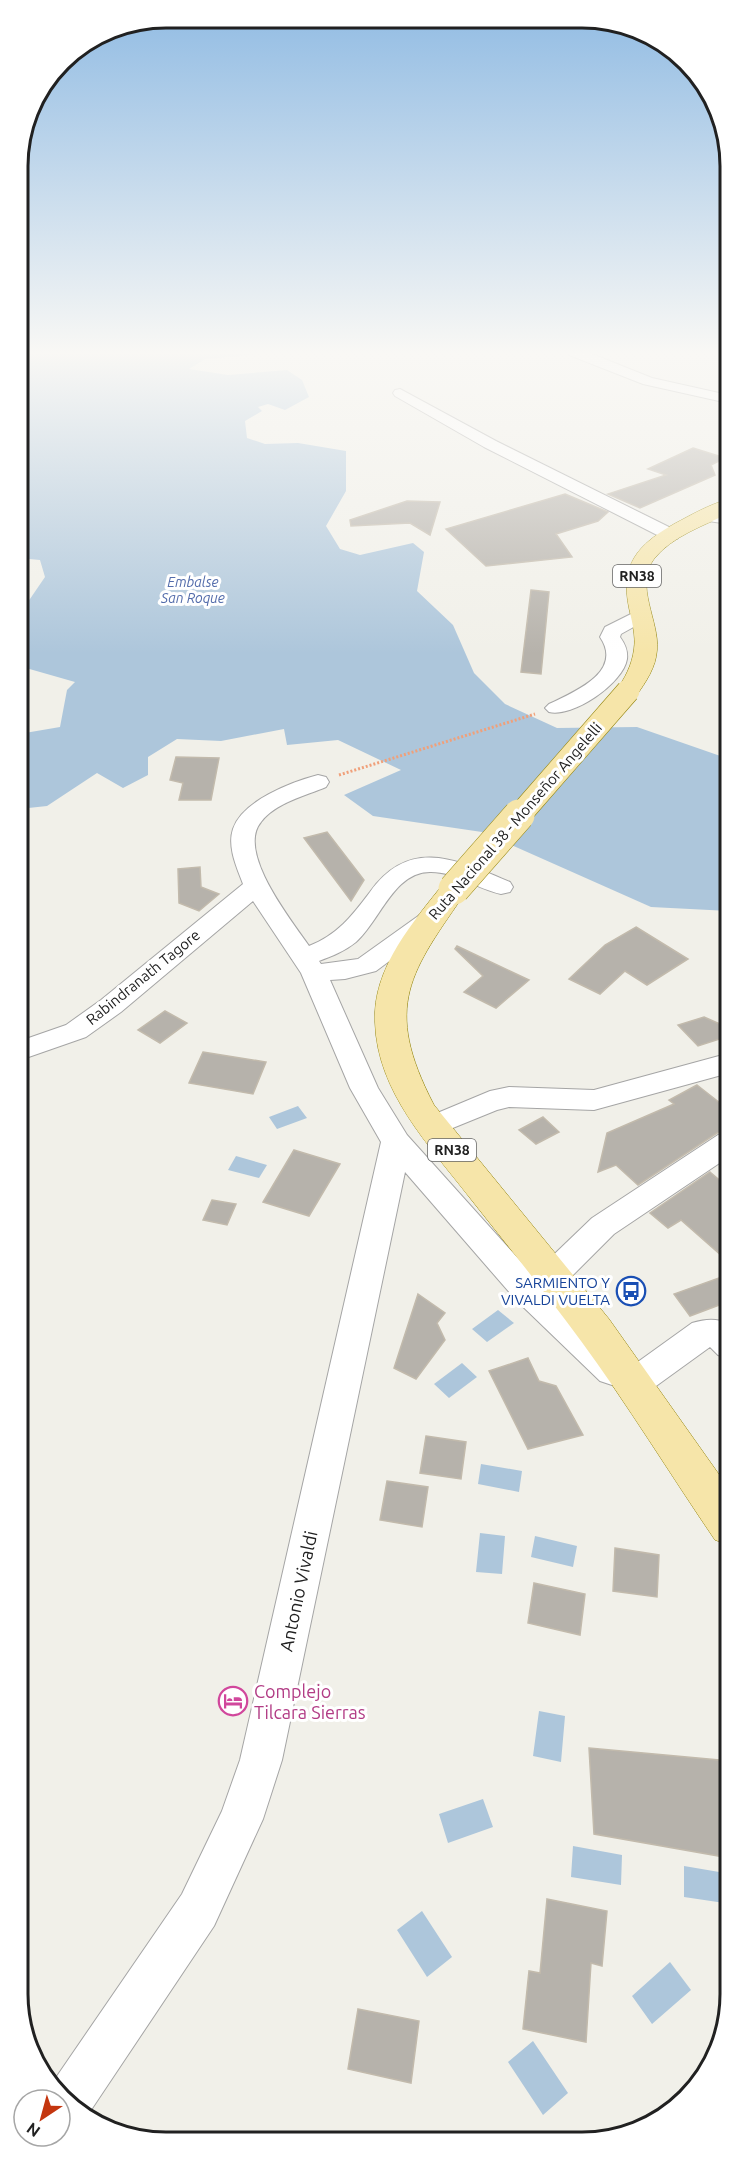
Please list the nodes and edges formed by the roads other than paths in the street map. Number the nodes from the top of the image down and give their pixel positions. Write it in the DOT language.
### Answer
graph roads {
  1 [pos="509,453"];
  2 [pos="718,518"];
  3 [pos="671,535"];
  4 [pos="641,615"];
  5 [pos="556,708"];
  6 [pos="318,782"];
  7 [pos="256,885"];
  8 [pos="501,887"];
  9 [pos="430,919"];
  10 [pos="309,965"];
  11 [pos="29,1048"];
  12 [pos="719,1066"];
  13 [pos="433,1126"];
  14 [pos="396,1142"];
  15 [pos="720,1148"];
  16 [pos="553,1275"];
  17 [pos="720,1336"];
  18 [pos="641,1396"];
  19 [pos="720,1511"];
  20 [pos="73,2094"];
  1 -- 3 [label="street"];
  2 -- 3 [label="main road, RN38"];
  3 -- 4 [label="main road, RN38"];
  4 -- 5 [label="street"];
  4 -- 9 [label="main road, Ruta Nacional 38 - Monseñor Angelelli / RN38, bridge"];
  6 -- 7 [label="street"];
  7 -- 10 [label="street"];
  7 -- 11 [label="street, Rabindranath Tagore"];
  8 -- 10 [label="street"];
  9 -- 10 [label="street"];
  9 -- 13 [label="main road, Ruta Nacional 38 - Monseñor Angelelli / RN38"];
  10 -- 14 [label="street"];
  12 -- 13 [label="street"];
  13 -- 16 [label="main road, Ruta Nacional 38 - Monseñor Angelelli / RN38"];
  14 -- 18 [label="street"];
  14 -- 20 [label="street, Antonio Vivaldi"];
  15 -- 16 [label="street"];
  16 -- 18 [label="main road, Ruta Nacional 38 - Monseñor Angelelli / RN38"];
  17 -- 18 [label="street"];
  18 -- 19 [label="main road, Ruta Nacional 38 - Monseñor Angelelli / RN38"];
}
